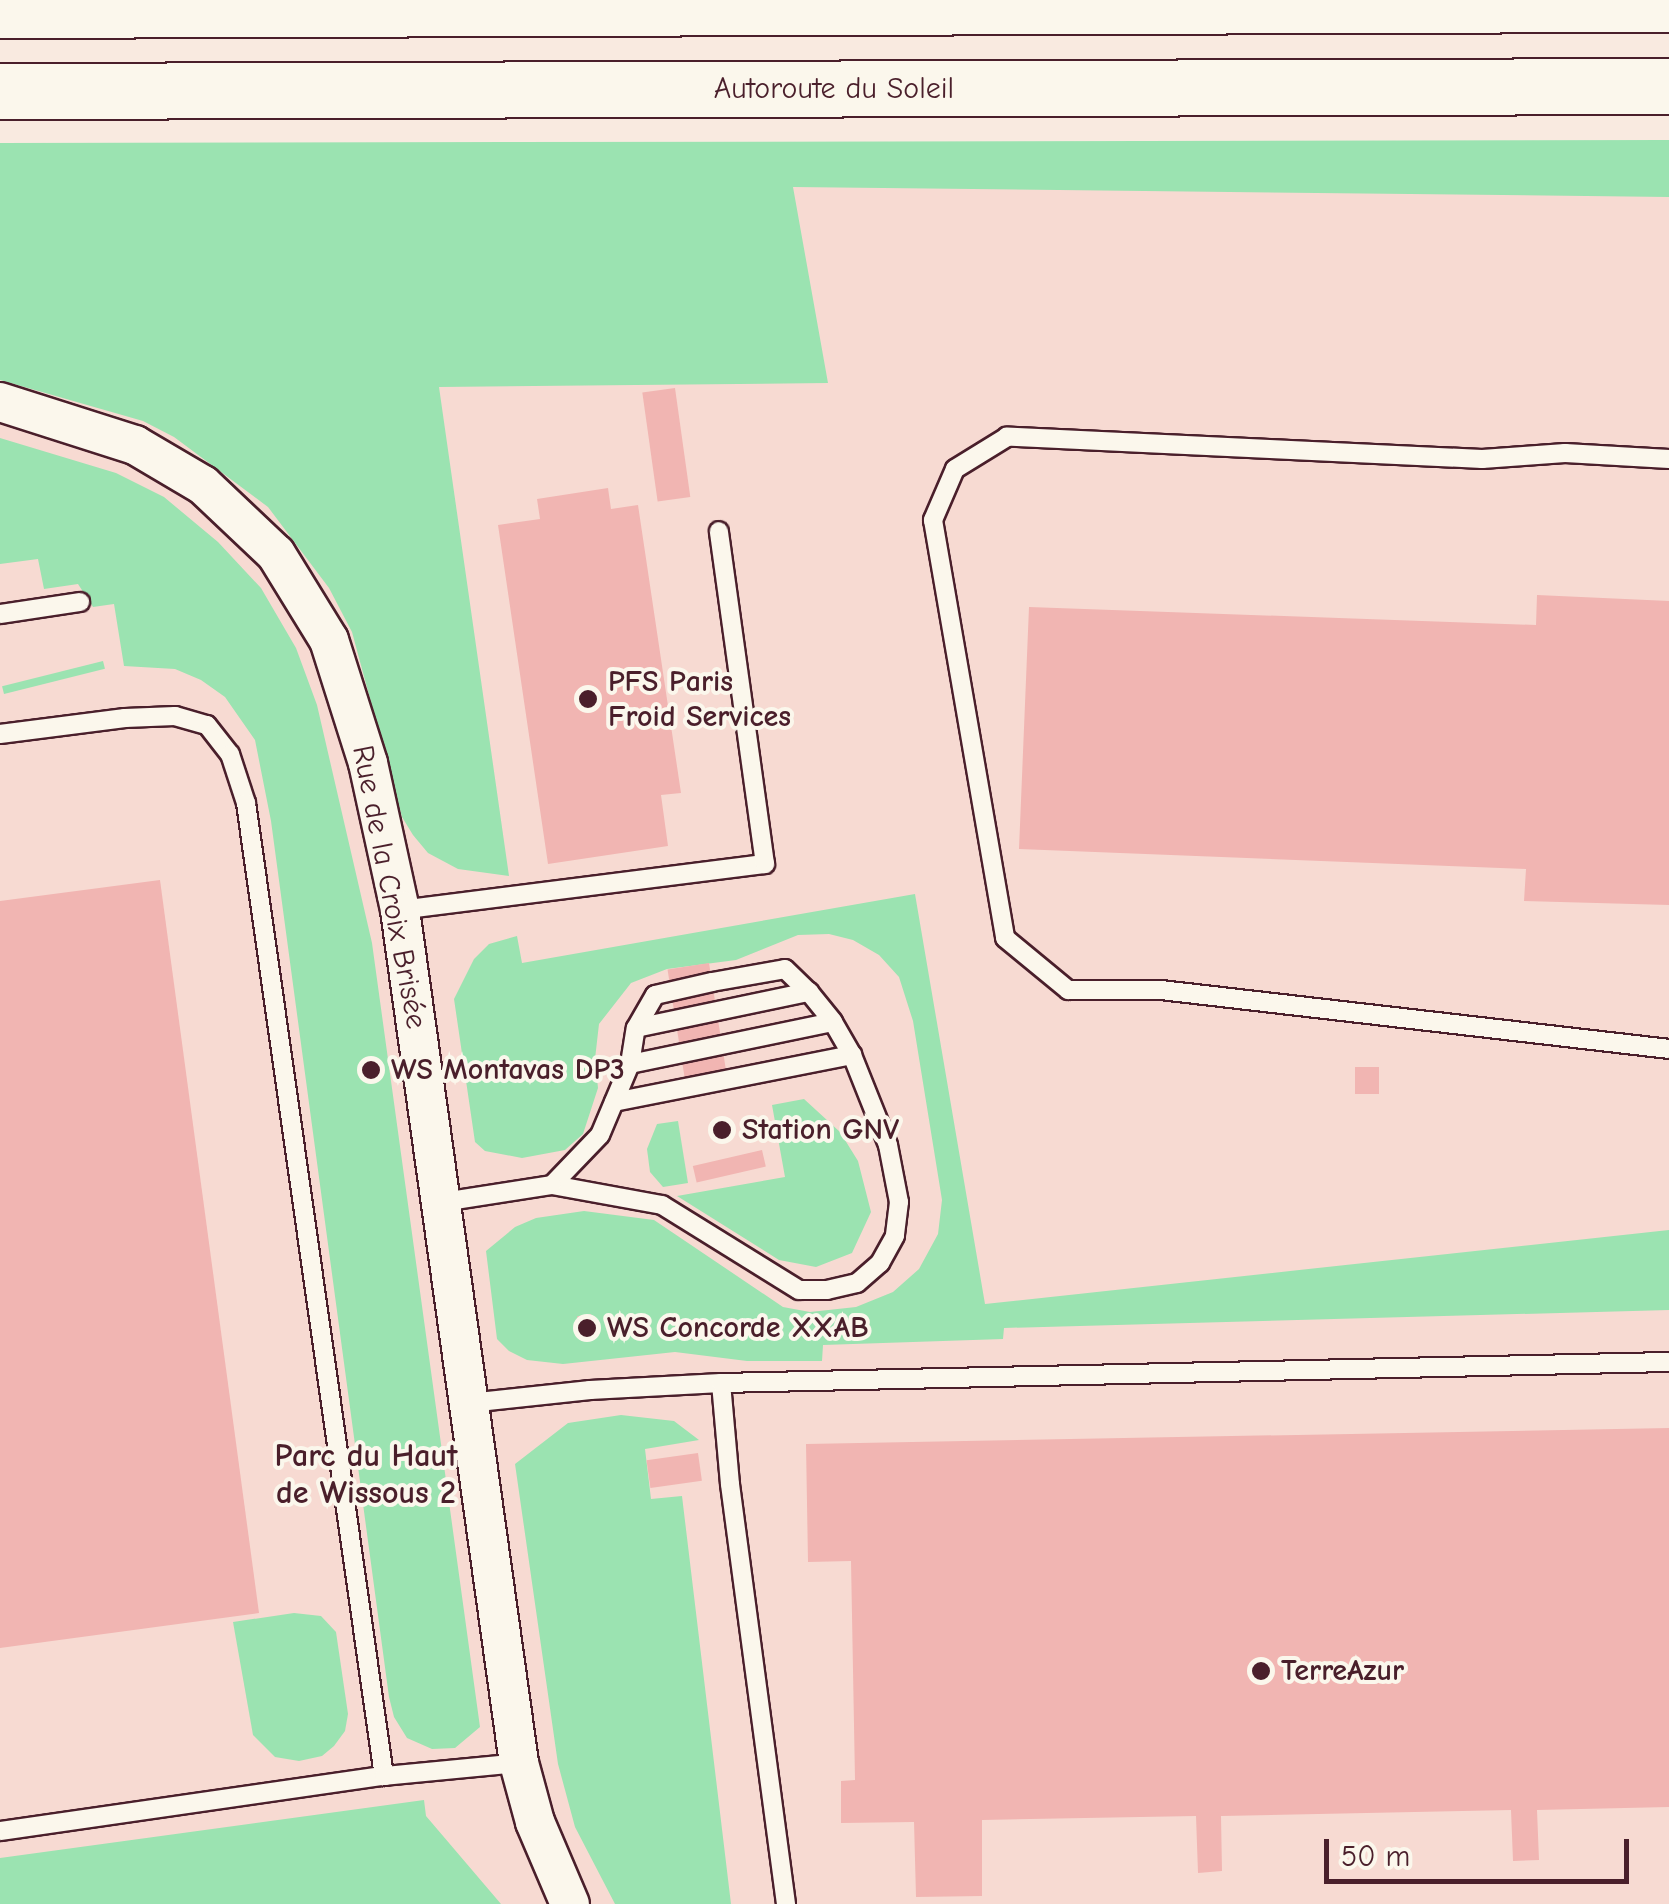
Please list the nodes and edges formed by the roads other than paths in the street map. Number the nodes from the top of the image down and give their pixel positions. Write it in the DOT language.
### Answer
graph roads {
  1 [pos="1669,4"];
  2 [pos="0,10"];
  3 [pos="1669,86"];
  4 [pos="0,91"];
  5 [pos="0,402"];
  6 [pos="1669,459"];
  7 [pos="719,531"];
  8 [pos="80,602"];
  9 [pos="0,614"];
  10 [pos="0,734"];
  11 [pos="400,910"];
  12 [pos="809,992"];
  13 [pos="833,1022"];
  14 [pos="636,1028"];
  15 [pos="1669,1049"];
  16 [pos="852,1054"];
  17 [pos="630,1064"];
  18 [pos="614,1102"];
  19 [pos="552,1186"];
  20 [pos="443,1202"];
  21 [pos="1669,1362"];
  22 [pos="721,1383"];
  23 [pos="470,1403"];
  24 [pos="519,1763"];
  25 [pos="384,1776"];
  26 [pos="0,1831"];
  27 [pos="570,1904"];
  28 [pos="786,1904"];
  1 -- 2 [label="highway"];
  3 -- 4 [label="highway, Autoroute du Soleil"];
  5 -- 11 [label="street, Rue de la Croix Brisée"];
  6 -- 15 [label="lane"];
  7 -- 11 [label="lane"];
  8 -- 9 [label="lane"];
  10 -- 25 [label="lane"];
  11 -- 20 [label="street, Rue de la Croix Brisée"];
  12 -- 13 [label="lane"];
  12 -- 14 [label="lane"];
  12 -- 14 [label="lane"];
  13 -- 16 [label="lane"];
  13 -- 17 [label="lane"];
  14 -- 17 [label="lane"];
  16 -- 18 [label="lane"];
  16 -- 19 [label="lane"];
  17 -- 18 [label="lane"];
  18 -- 19 [label="lane"];
  19 -- 20 [label="lane"];
  20 -- 23 [label="street, Rue de la Croix Brisée"];
  21 -- 22 [label="lane"];
  22 -- 23 [label="lane"];
  22 -- 28 [label="lane"];
  23 -- 24 [label="street, Rue de la Croix Brisée"];
  24 -- 25 [label="lane"];
  24 -- 27 [label="street, Rue de la Croix Brisée"];
  25 -- 26 [label="lane"];
}
